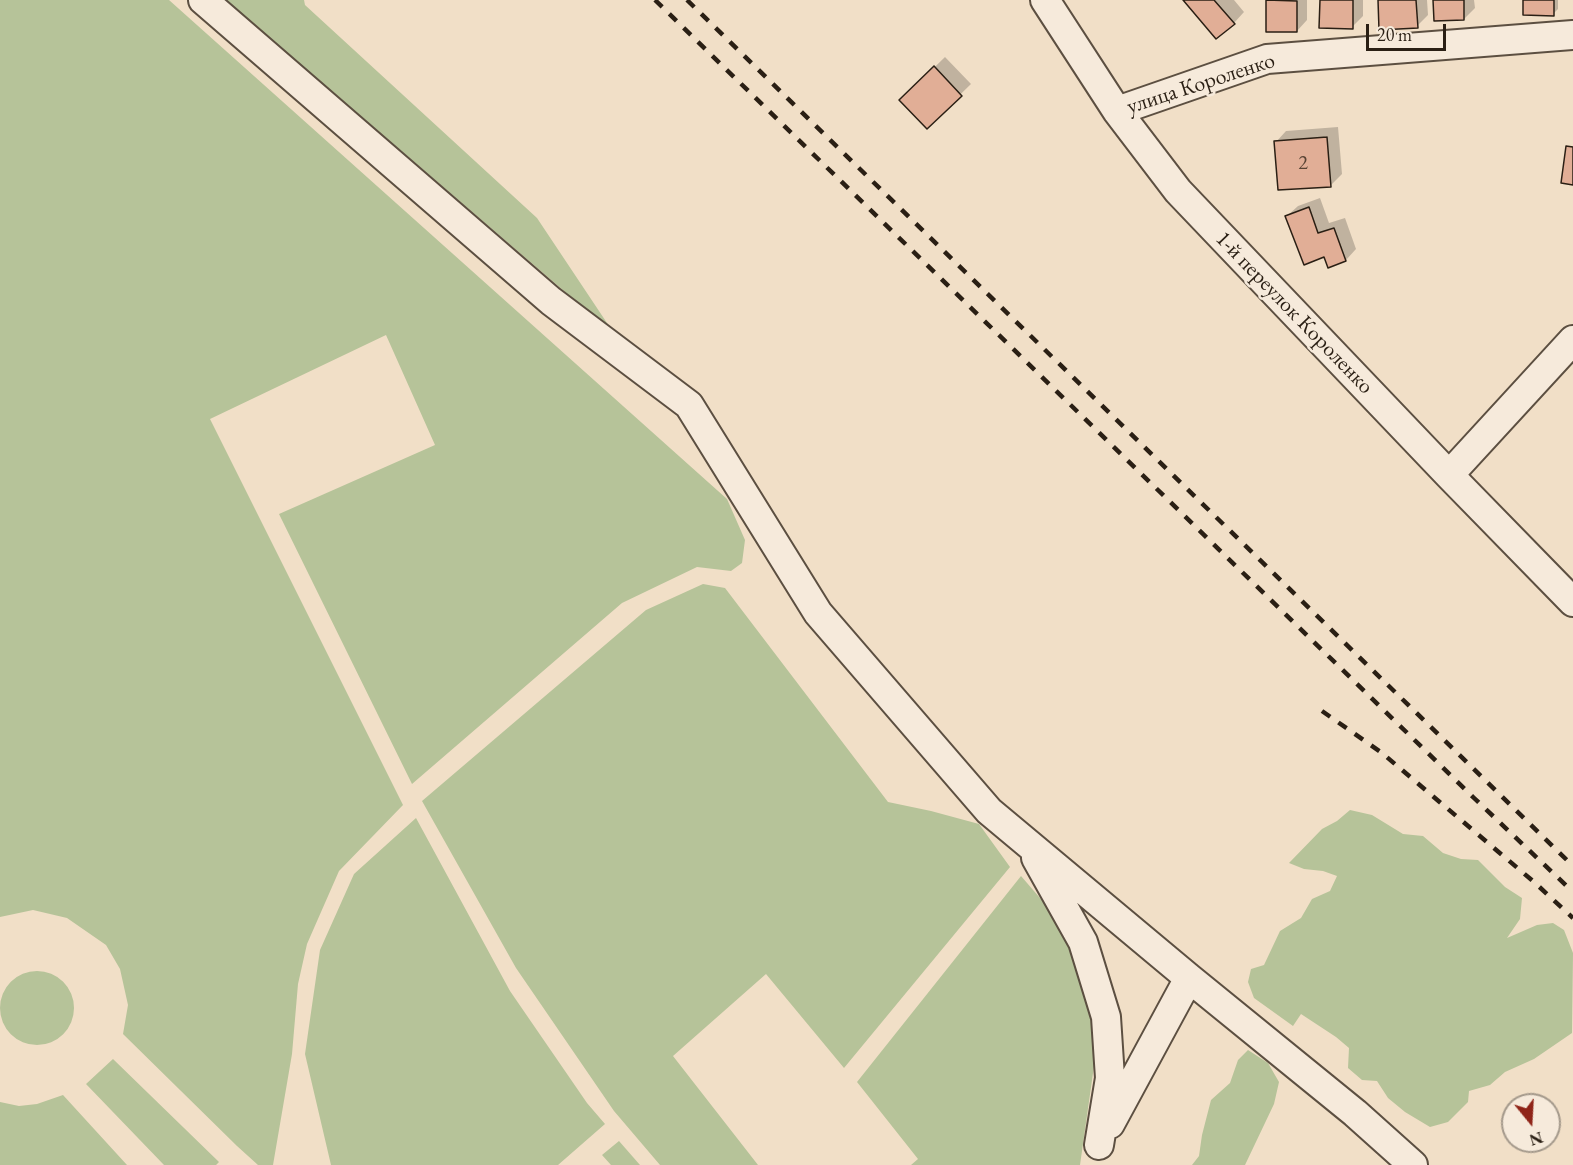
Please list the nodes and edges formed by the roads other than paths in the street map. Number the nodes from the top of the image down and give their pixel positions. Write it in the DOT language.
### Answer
graph roads {
  1 [pos="204,0"];
  2 [pos="1045,0"];
  3 [pos="1573,35"];
  4 [pos="1117,111"];
  5 [pos="1573,340"];
  6 [pos="1449,476"];
  7 [pos="1573,602"];
  8 [pos="1028,843"];
  9 [pos="1189,978"];
  10 [pos="1097,1155"];
  11 [pos="1413,1165"];
  1 -- 8 [label="street"];
  2 -- 4 [label="street, 1-й переулок Короленко"];
  3 -- 4 [label="street, улица Короленко"];
  4 -- 6 [label="street, 1-й переулок Короленко"];
  5 -- 6 [label="street"];
  6 -- 7 [label="street, 1-й переулок Короленко"];
  8 -- 9 [label="street"];
  8 -- 10 [label="street"];
  9 -- 10 [label="street"];
  9 -- 11 [label="street"];
}
